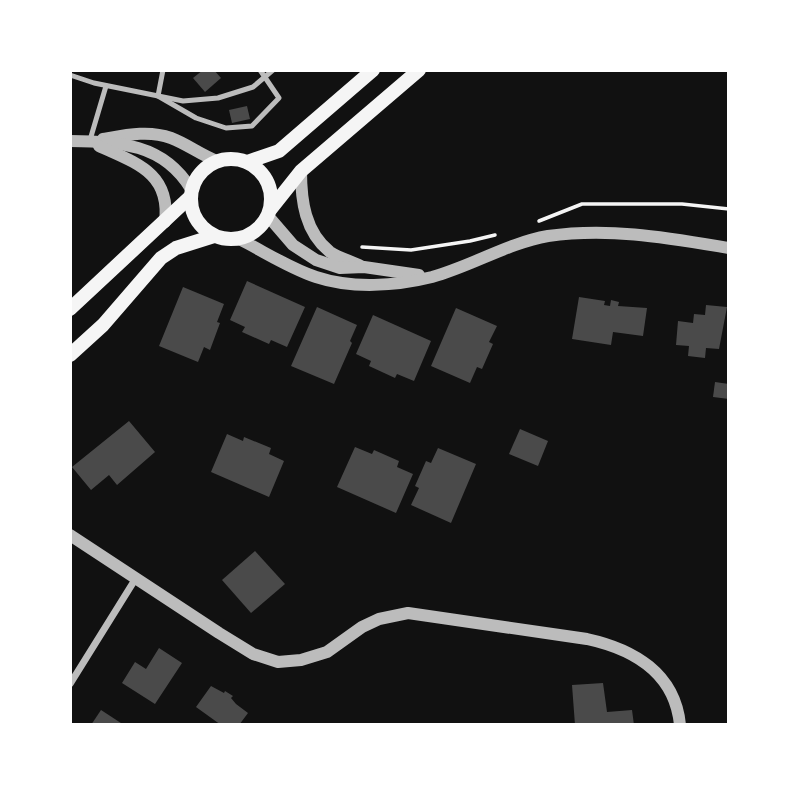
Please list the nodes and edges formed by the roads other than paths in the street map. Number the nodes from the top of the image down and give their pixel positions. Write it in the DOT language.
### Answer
graph roads {
  1 [pos="86,70"];
  2 [pos="163,70"];
  3 [pos="260,70"];
  4 [pos="272,70"];
  5 [pos="373,70"];
  6 [pos="419,70"];
  7 [pos="70,75"];
  8 [pos="265,76"];
  9 [pos="85,80"];
  10 [pos="106,86"];
  11 [pos="159,96"];
  12 [pos="70,141"];
  13 [pos="89,141"];
  14 [pos="217,161"];
  15 [pos="247,162"];
  16 [pos="300,171"];
  17 [pos="191,193"];
  18 [pos="269,214"];
  19 [pos="165,222"];
  20 [pos="214,236"];
  21 [pos="240,239"];
  22 [pos="729,248"];
  23 [pos="364,267"];
  24 [pos="432,277"];
  25 [pos="70,309"];
  26 [pos="70,355"];
  27 [pos="70,528"];
  28 [pos="70,535"];
  29 [pos="87,545"];
  30 [pos="135,578"];
  31 [pos="70,684"];
  32 [pos="680,725"];
  1 -- 9 [label="lane"];
  2 -- 11 [label="lane"];
  3 -- 8 [label="lane"];
  4 -- 8 [label="lane"];
  5 -- 15 [label="main road"];
  6 -- 16 [label="main road"];
  7 -- 9 [label="lane"];
  8 -- 11 [label="lane"];
  8 -- 11 [label="lane"];
  9 -- 10 [label="lane"];
  10 -- 11 [label="lane"];
  10 -- 13 [label="lane"];
  12 -- 13 [label="street"];
  13 -- 14 [label="street"];
  13 -- 17 [label="street"];
  13 -- 19 [label="street"];
  14 -- 15 [label="main road"];
  14 -- 17 [label="main road"];
  15 -- 18 [label="main road"];
  16 -- 18 [label="main road"];
  16 -- 23 [label="street"];
  17 -- 19 [label="main road"];
  17 -- 20 [label="main road"];
  18 -- 21 [label="main road"];
  18 -- 23 [label="street"];
  19 -- 25 [label="main road"];
  20 -- 21 [label="main road"];
  20 -- 26 [label="main road"];
  21 -- 24 [label="street"];
  22 -- 24 [label="street"];
  23 -- 24 [label="street"];
  27 -- 29 [label="street"];
  28 -- 29 [label="street"];
  29 -- 30 [label="street"];
  30 -- 31 [label="street"];
  30 -- 32 [label="street"];
}
